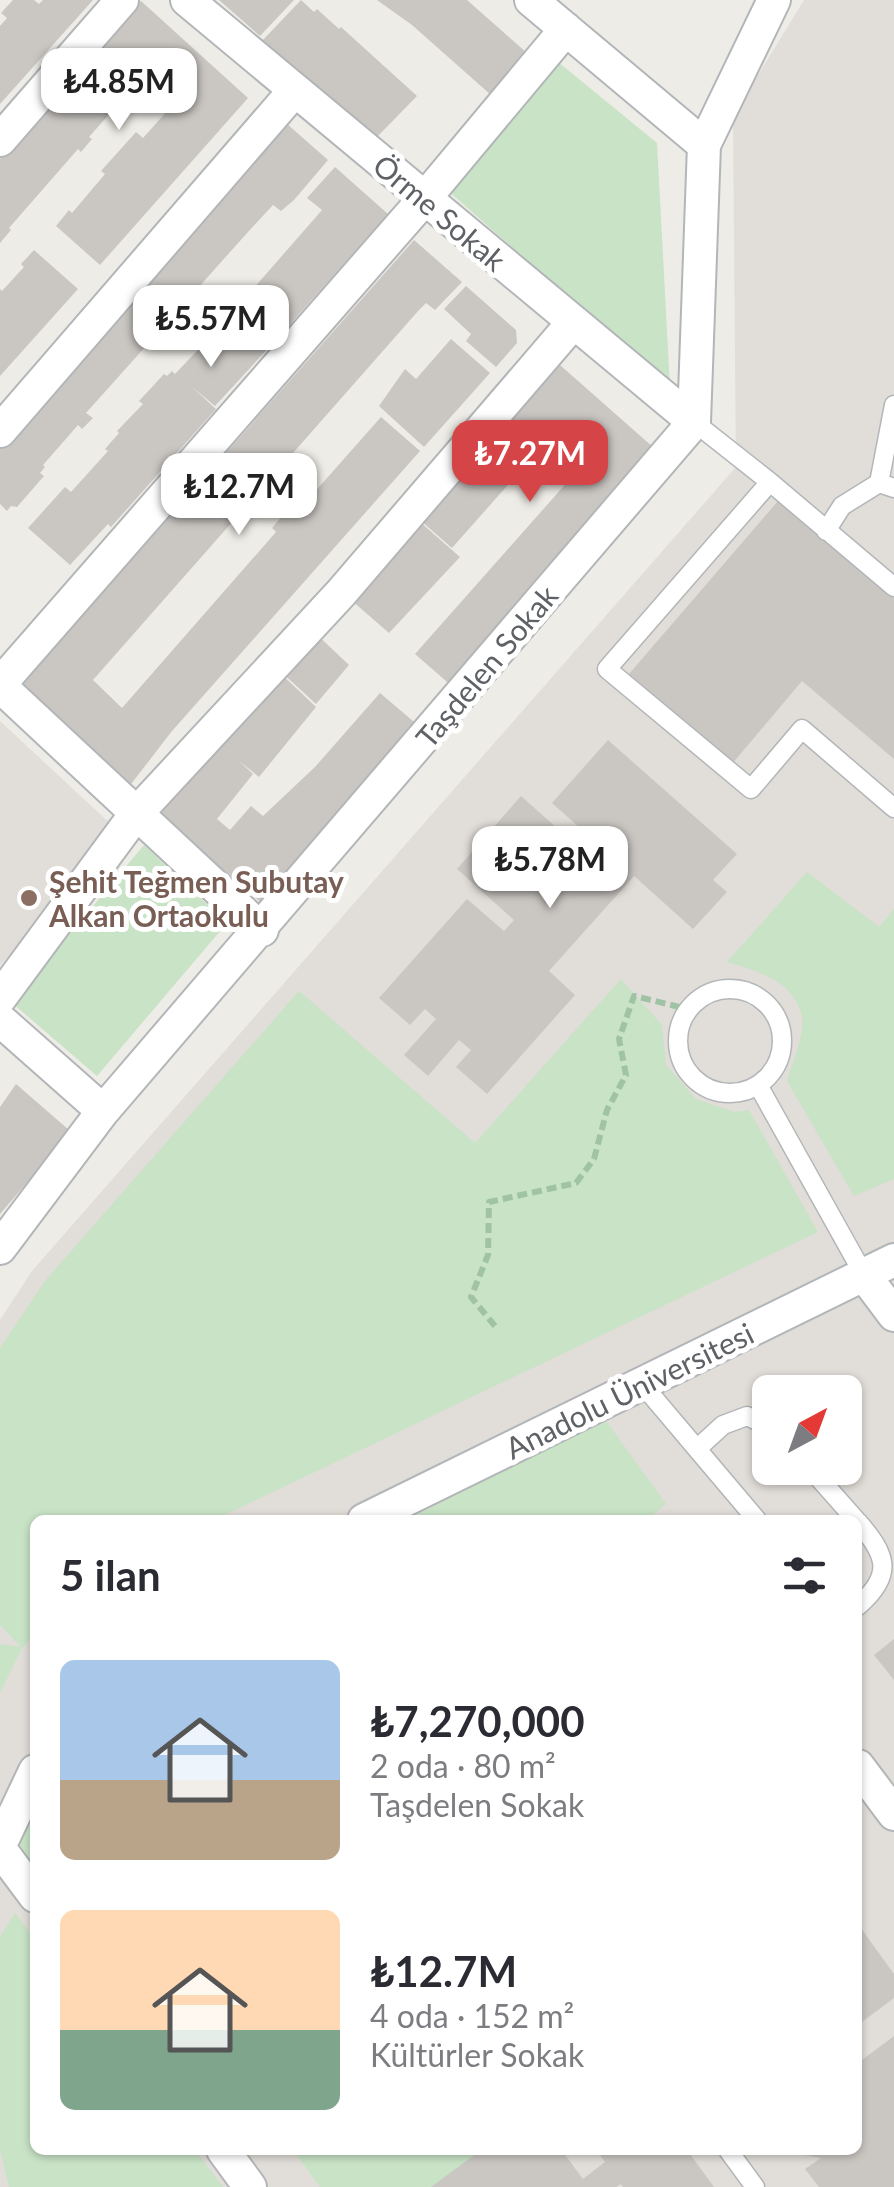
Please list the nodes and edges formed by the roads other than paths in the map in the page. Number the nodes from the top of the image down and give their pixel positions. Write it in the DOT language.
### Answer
graph roads {
  1 [pos="122,0"];
  2 [pos="187,0"];
  3 [pos="532,0"];
  4 [pos="774,0"];
  5 [pos="566,30"];
  6 [pos="295,90"];
  7 [pos="0,140"];
  8 [pos="704,146"];
  9 [pos="424,198"];
  10 [pos="572,324"];
  11 [pos="894,405"];
  12 [pos="694,422"];
  13 [pos="0,431"];
  14 [pos="770,482"];
  15 [pos="887,485"];
  16 [pos="826,531"];
  17 [pos="894,586"];
  18 [pos="0,685"];
  19 [pos="894,808"];
  20 [pos="136,815"];
  21 [pos="262,930"];
  22 [pos="0,998"];
  23 [pos="0,1020"];
  24 [pos="758,1085"];
  25 [pos="103,1111"];
  26 [pos="0,1248"];
  27 [pos="894,1260"];
  28 [pos="864,1275"];
  29 [pos="894,1315"];
  30 [pos="642,1384"];
  31 [pos="752,1418"];
  32 [pos="698,1447"];
  33 [pos="825,1485"];
  34 [pos="374,1515"];
  35 [pos="752,1515"];
  36 [pos="852,1515"];
  37 [pos="862,1527"];
  38 [pos="862,1603"];
  39 [pos="862,1771"];
  40 [pos="30,1781"];
  41 [pos="894,1814"];
  42 [pos="0,1847"];
  43 [pos="30,1889"];
  44 [pos="226,2155"];
  45 [pos="732,2155"];
  46 [pos="250,2187"];
  47 [pos="755,2187"];
  1 -- 7 [label="street"];
  2 -- 6 [label="street, Örme Sokak"];
  3 -- 5 [label="street"];
  4 -- 8 [label="street"];
  5 -- 8 [label="street"];
  5 -- 9 [label="street"];
  6 -- 9 [label="street, Örme Sokak"];
  6 -- 13 [label="street"];
  8 -- 12 [label="street"];
  9 -- 10 [label="street, Örme Sokak"];
  9 -- 18 [label="street"];
  10 -- 12 [label="street, Örme Sokak"];
  10 -- 20 [label="street"];
  11 -- 15 [label="lane"];
  12 -- 14 [label="lane"];
  12 -- 21 [label="street, Taşdelen Sokak"];
  14 -- 16 [label="lane"];
  14 -- 19 [label="lane"];
  15 -- 16 [label="lane"];
  16 -- 17 [label="lane"];
  18 -- 20 [label="street"];
  20 -- 21 [label="street"];
  20 -- 22 [label="street"];
  21 -- 25 [label="street, Taşdelen Sokak"];
  23 -- 25 [label="street"];
  24 -- 24 [label="lane"];
  24 -- 28 [label="lane"];
  25 -- 26 [label="street, Taşdelen Sokak"];
  27 -- 28 [label="street, Anadolu Üniversitesi"];
  28 -- 29 [label="street"];
  28 -- 30 [label="street, Anadolu Üniversitesi"];
  30 -- 32 [label="lane"];
  30 -- 34 [label="street, Anadolu Üniversitesi"];
  31 -- 32 [label="lane"];
  32 -- 35 [label="lane"];
  33 -- 36 [label="lane"];
  37 -- 38 [label="lane"];
  39 -- 41 [label="street"];
  40 -- 42 [label="street"];
  42 -- 43 [label="street"];
  44 -- 46 [label="street"];
  45 -- 47 [label="lane"];
}
